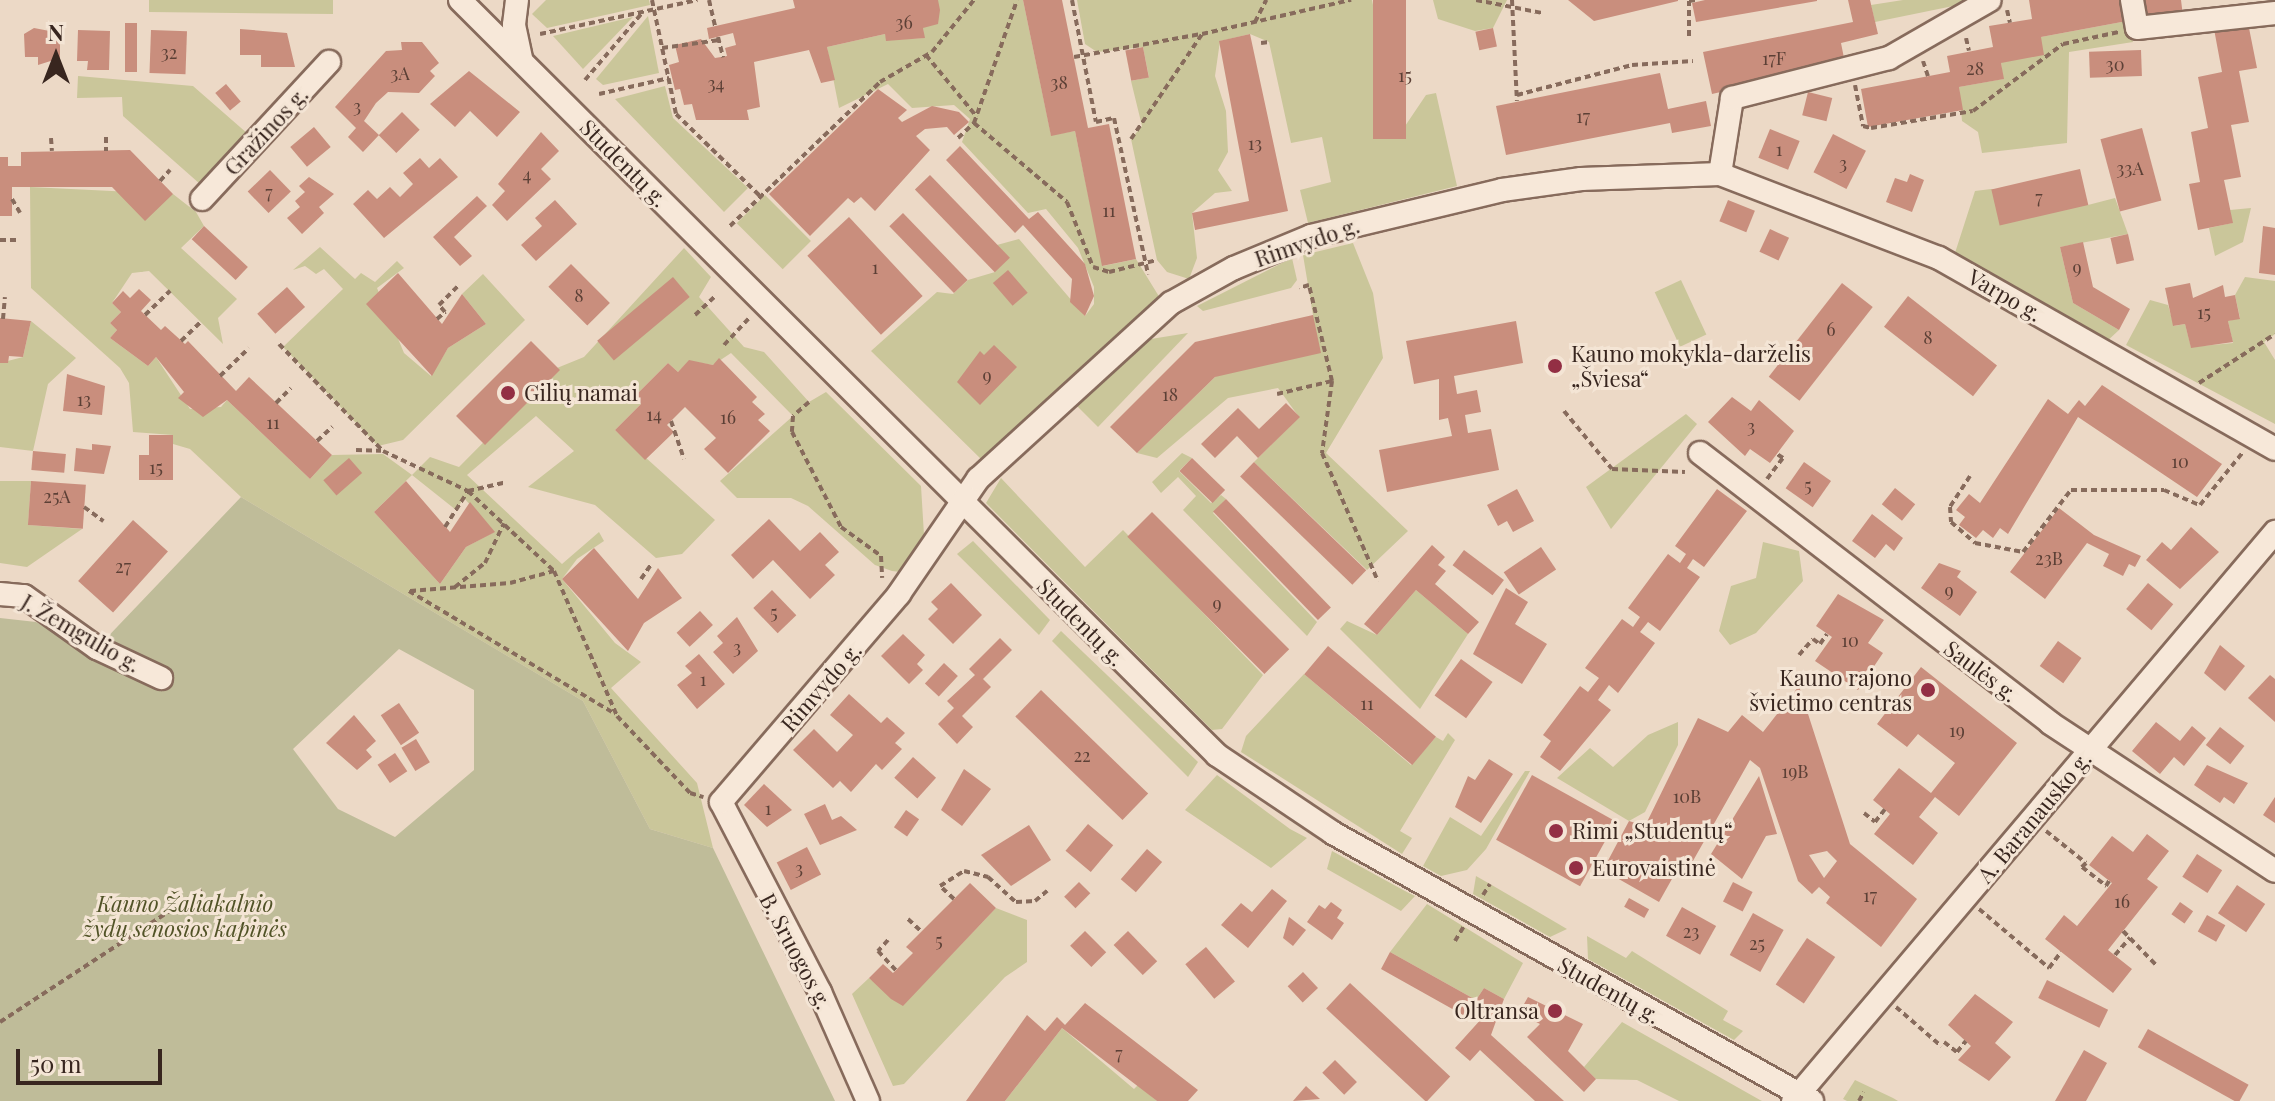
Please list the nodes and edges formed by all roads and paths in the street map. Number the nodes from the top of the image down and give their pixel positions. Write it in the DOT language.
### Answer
graph roads {
  1 [pos="460,0"];
  2 [pos="517,0"];
  3 [pos="652,0"];
  4 [pos="697,0"];
  5 [pos="709,0"];
  6 [pos="974,0"];
  7 [pos="1017,0"];
  8 [pos="1072,0"];
  9 [pos="1266,0"];
  10 [pos="1351,0"];
  11 [pos="1476,0"];
  12 [pos="1512,0"];
  13 [pos="1695,0"];
  14 [pos="1990,0"];
  15 [pos="2132,0"];
  16 [pos="654,9"];
  17 [pos="1512,10"];
  18 [pos="644,12"];
  19 [pos="1542,13"];
  20 [pos="2275,13"];
  21 [pos="1255,22"];
  22 [pos="715,26"];
  23 [pos="1964,28"];
  24 [pos="2137,28"];
  25 [pos="540,34"];
  26 [pos="1202,34"];
  27 [pos="1689,36"];
  28 [pos="1269,42"];
  29 [pos="1261,43"];
  30 [pos="662,48"];
  31 [pos="1969,51"];
  32 [pos="926,55"];
  33 [pos="1083,56"];
  34 [pos="723,57"];
  35 [pos="1074,57"];
  36 [pos="521,60"];
  37 [pos="1693,61"];
  38 [pos="329,62"];
  39 [pos="1852,68"];
  40 [pos="669,78"];
  41 [pos="585,80"];
  42 [pos="599,94"];
  43 [pos="1092,104"];
  44 [pos="1084,106"];
  45 [pos="977,117"];
  46 [pos="974,123"];
  47 [pos="106,137"];
  48 [pos="51,138"];
  49 [pos="958,138"];
  50 [pos="1131,139"];
  51 [pos="52,151"];
  52 [pos="106,151"];
  53 [pos="170,170"];
  54 [pos="1720,174"];
  55 [pos="160,181"];
  56 [pos="760,197"];
  57 [pos="12,199"];
  58 [pos="202,199"];
  59 [pos="20,213"];
  60 [pos="730,226"];
  61 [pos="0,240"];
  62 [pos="20,240"];
  63 [pos="1157,260"];
  64 [pos="1146,262"];
  65 [pos="1148,274"];
  66 [pos="458,286"];
  67 [pos="1299,288"];
  68 [pos="170,291"];
  69 [pos="5,297"];
  70 [pos="714,297"];
  71 [pos="145,315"];
  72 [pos="695,315"];
  73 [pos="3,319"];
  74 [pos="437,319"];
  75 [pos="201,322"];
  76 [pos="742,326"];
  77 [pos="2275,334"];
  78 [pos="181,341"];
  79 [pos="279,344"];
  80 [pos="724,345"];
  81 [pos="249,348"];
  82 [pos="220,376"];
  83 [pos="1332,381"];
  84 [pos="291,388"];
  85 [pos="1277,394"];
  86 [pos="2180,395"];
  87 [pos="809,402"];
  88 [pos="276,403"];
  89 [pos="1564,411"];
  90 [pos="671,421"];
  91 [pos="332,427"];
  92 [pos="2254,438"];
  93 [pos="317,441"];
  94 [pos="2275,449"];
  95 [pos="356,450"];
  96 [pos="383,451"];
  97 [pos="1700,453"];
  98 [pos="1777,454"];
  99 [pos="684,459"];
  100 [pos="1685,472"];
  101 [pos="1970,476"];
  102 [pos="506,482"];
  103 [pos="468,491"];
  104 [pos="1754,496"];
  105 [pos="960,501"];
  106 [pos="84,507"];
  107 [pos="103,521"];
  108 [pos="504,522"];
  109 [pos="445,527"];
  110 [pos="2275,532"];
  111 [pos="652,563"];
  112 [pos="554,571"];
  113 [pos="882,578"];
  114 [pos="641,579"];
  115 [pos="1378,581"];
  116 [pos="453,589"];
  117 [pos="0,594"];
  118 [pos="1827,634"];
  119 [pos="1799,655"];
  120 [pos="161,678"];
  121 [pos="617,716"];
  122 [pos="2090,751"];
  123 [pos="721,802"];
  124 [pos="1885,809"];
  125 [pos="1864,813"];
  126 [pos="2032,819"];
  127 [pos="2275,871"];
  128 [pos="2109,881"];
  129 [pos="202,890"];
  130 [pos="1047,891"];
  131 [pos="1965,897"];
  132 [pos="954,899"];
  133 [pos="908,919"];
  134 [pos="2123,931"];
  135 [pos="922,932"];
  136 [pos="2130,938"];
  137 [pos="888,940"];
  138 [pos="2061,952"];
  139 [pos="2115,955"];
  140 [pos="2157,966"];
  141 [pos="896,970"];
  142 [pos="1882,995"];
  143 [pos="0,1022"];
  144 [pos="1966,1041"];
  145 [pos="1864,1092"];
  146 [pos="1801,1099"];
  147 [pos="868,1101"];
  148 [pos="1859,1101"];
  1 -- 36 [label="street, Studentų g."];
  2 -- 36 [label="street"];
  3 -- 16 [label="path"];
  4 -- 16 [label="path"];
  5 -- 22 [label="path"];
  6 -- 32 [label="path"];
  7 -- 45 [label="path"];
  8 -- 33 [label="path"];
  9 -- 21 [label="path"];
  10 -- 21 [label="path"];
  11 -- 17 [label="path"];
  12 -- 17 [label="path"];
  13 -- 27 [label="path"];
  14 -- 39 [label="street"];
  15 -- 24 [label="street"];
  16 -- 18 [label="path"];
  16 -- 30 [label="path"];
  17 -- 19 [label="path"];
  17 -- 37 [label="path"];
  18 -- 25 [label="path"];
  18 -- 41 [label="path"];
  20 -- 24 [label="street"];
  21 -- 26 [label="path"];
  23 -- 31 [label="path"];
  24 -- 39 [label="path"];
  26 -- 33 [label="path"];
  26 -- 50 [label="path"];
  28 -- 29 [label="path"];
  30 -- 34 [label="path"];
  30 -- 40 [label="path"];
  32 -- 45 [label="path"];
  32 -- 56 [label="path"];
  33 -- 35 [label="path"];
  33 -- 43 [label="path"];
  36 -- 105 [label="street, Studentų g."];
  38 -- 58 [label="street, Gražinos g."];
  39 -- 54 [label="street"];
  40 -- 42 [label="path"];
  40 -- 56 [label="path"];
  43 -- 44 [label="path"];
  43 -- 64 [label="path"];
  45 -- 46 [label="path"];
  46 -- 49 [label="path"];
  46 -- 64 [label="path"];
  47 -- 52 [label="path"];
  48 -- 51 [label="path"];
  53 -- 55 [label="path"];
  54 -- 86 [label="street, Varpo g."];
  54 -- 105 [label="street, Rimvydo g."];
  56 -- 60 [label="path"];
  57 -- 59 [label="path"];
  61 -- 62 [label="path"];
  63 -- 64 [label="path"];
  64 -- 65 [label="path"];
  66 -- 74 [label="path"];
  67 -- 83 [label="path"];
  68 -- 71 [label="path"];
  69 -- 73 [label="path"];
  70 -- 72 [label="path"];
  75 -- 78 [label="path"];
  76 -- 80 [label="path"];
  77 -- 86 [label="path"];
  79 -- 96 [label="path"];
  81 -- 82 [label="path"];
  83 -- 85 [label="path"];
  83 -- 115 [label="path"];
  84 -- 88 [label="path"];
  86 -- 92 [label="street, Varpo g."];
  87 -- 113 [label="path"];
  89 -- 100 [label="path"];
  90 -- 99 [label="path"];
  91 -- 93 [label="path"];
  92 -- 94 [label="street, Varpo g."];
  92 -- 101 [label="path"];
  95 -- 96 [label="path"];
  96 -- 103 [label="path"];
  97 -- 104 [label="street, Saulės g."];
  98 -- 104 [label="path"];
  102 -- 103 [label="path"];
  103 -- 108 [label="path"];
  103 -- 109 [label="path"];
  104 -- 122 [label="street, Saulės g."];
  105 -- 123 [label="street, Rimvydo g."];
  105 -- 146 [label="street, Studentų g."];
  106 -- 107 [label="path"];
  108 -- 112 [label="path"];
  108 -- 116 [label="path"];
  110 -- 122 [label="street, A. Baranausko g."];
  111 -- 114 [label="path"];
  112 -- 116 [label="path"];
  112 -- 121 [label="path"];
  116 -- 121 [label="path"];
  117 -- 120 [label="street, J. Žemgulio g."];
  118 -- 119 [label="path"];
  121 -- 123 [label="path"];
  122 -- 126 [label="street, A. Baranausko g."];
  122 -- 127 [label="street, Saulės g."];
  123 -- 147 [label="street, B. Sruogos g."];
  124 -- 125 [label="path"];
  126 -- 128 [label="path"];
  126 -- 131 [label="street, A. Baranausko g."];
  129 -- 143 [label="path"];
  130 -- 132 [label="path"];
  131 -- 138 [label="path"];
  131 -- 142 [label="street, A. Baranausko g."];
  133 -- 135 [label="path"];
  134 -- 136 [label="path"];
  136 -- 139 [label="path"];
  136 -- 140 [label="path"];
  137 -- 141 [label="path"];
  142 -- 144 [label="path"];
  142 -- 146 [label="street, A. Baranausko g."];
  145 -- 148 [label="path"];
}
